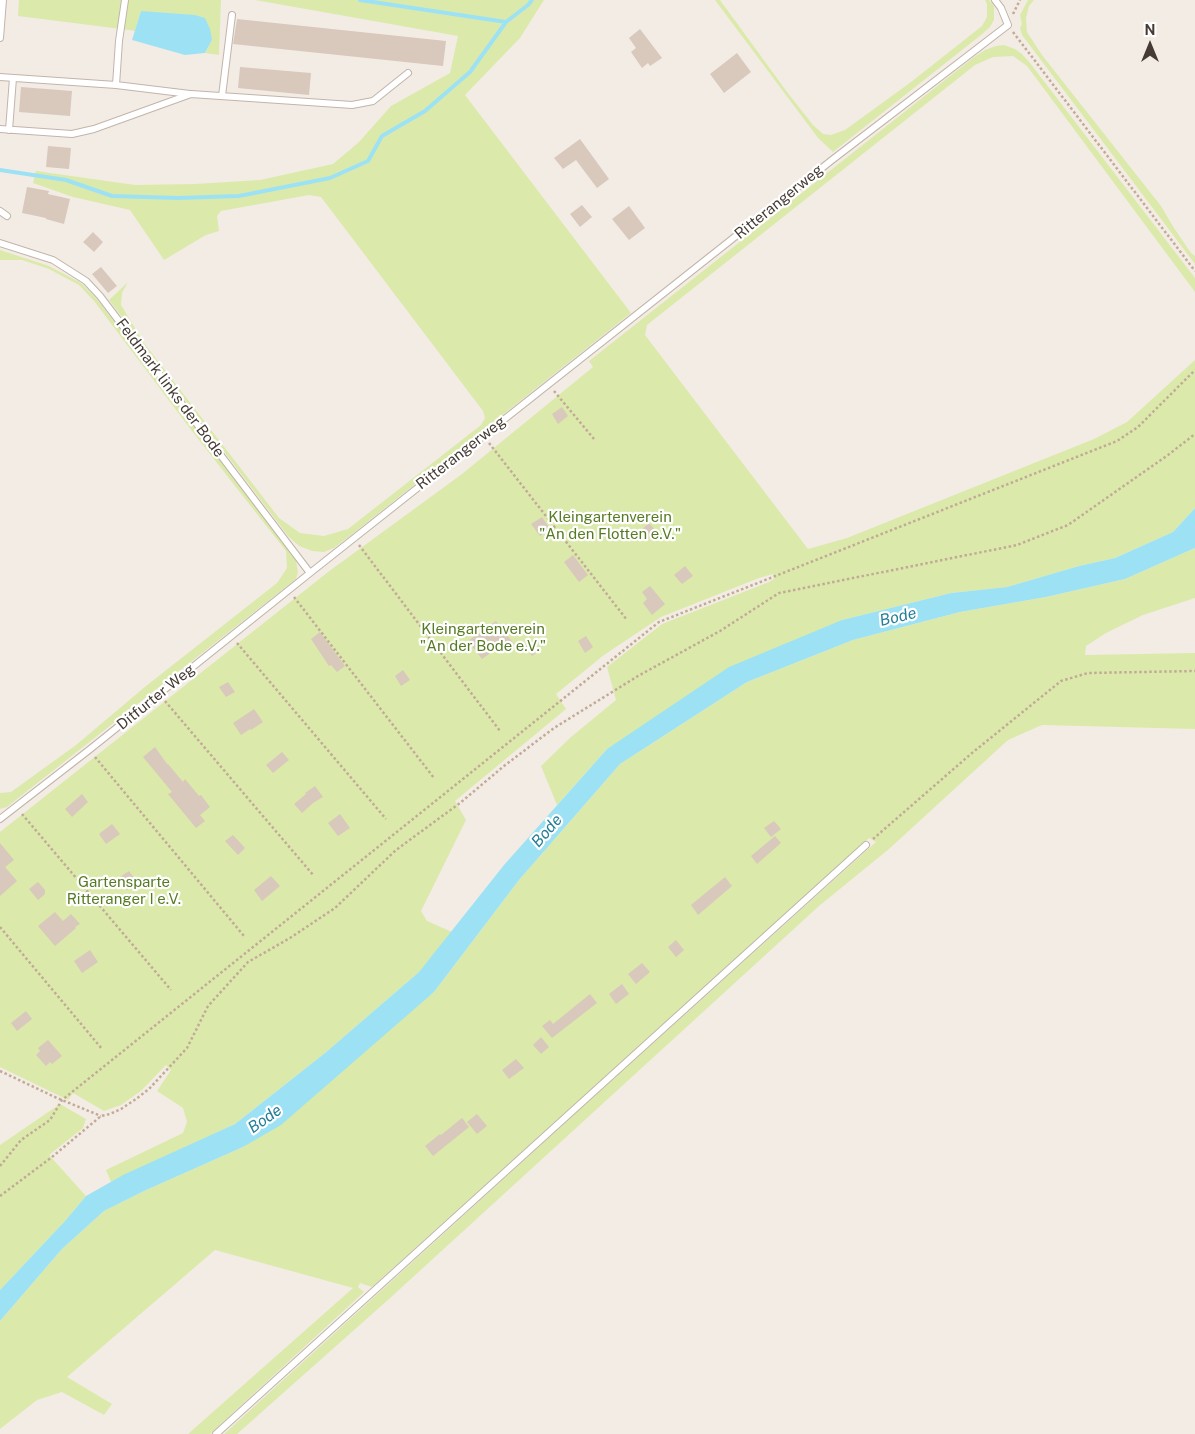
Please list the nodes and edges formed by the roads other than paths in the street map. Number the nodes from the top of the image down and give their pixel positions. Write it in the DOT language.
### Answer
graph roads {
  1 [pos="4,0"];
  2 [pos="125,0"];
  3 [pos="995,0"];
  4 [pos="232,15"];
  5 [pos="0,38"];
  6 [pos="408,73"];
  7 [pos="0,77"];
  8 [pos="13,78"];
  9 [pos="116,85"];
  10 [pos="191,94"];
  11 [pos="222,96"];
  12 [pos="0,129"];
  13 [pos="9,130"];
  14 [pos="0,211"];
  15 [pos="7,216"];
  16 [pos="0,243"];
  17 [pos="310,572"];
  18 [pos="0,819"];
  19 [pos="866,845"];
  20 [pos="216,1434"];
  1 -- 5 [label="lane"];
  2 -- 9 [label="lane"];
  3 -- 17 [label="lane, Ritterangerweg"];
  4 -- 11 [label="lane"];
  6 -- 11 [label="lane"];
  7 -- 8 [label="lane"];
  8 -- 9 [label="lane"];
  8 -- 13 [label="lane"];
  9 -- 10 [label="lane"];
  10 -- 11 [label="lane"];
  10 -- 13 [label="lane"];
  12 -- 13 [label="lane"];
  14 -- 15 [label="lane"];
  16 -- 17 [label="lane, Feldmark links der Bode"];
  17 -- 18 [label="lane, Ditfurter Weg"];
  19 -- 20 [label="lane"];
}
